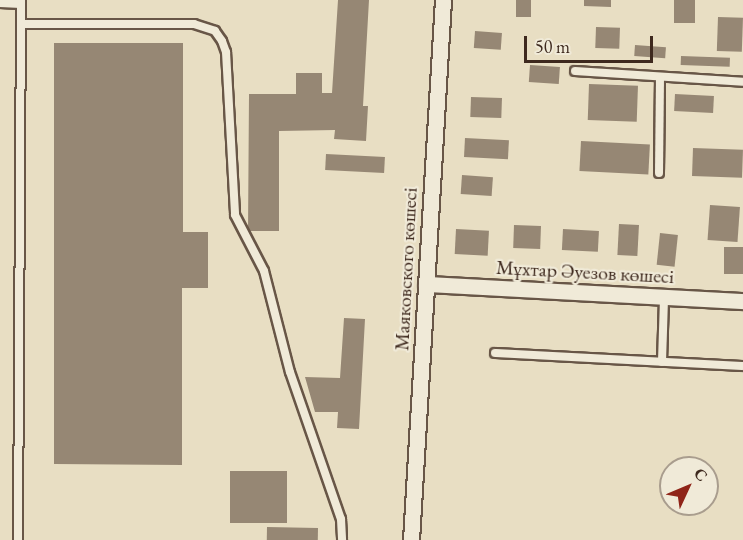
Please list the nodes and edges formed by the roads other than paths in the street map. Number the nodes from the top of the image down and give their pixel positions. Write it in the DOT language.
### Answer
graph roads {
  1 [pos="443,0"];
  2 [pos="21,2"];
  3 [pos="0,3"];
  4 [pos="21,24"];
  5 [pos="575,71"];
  6 [pos="660,77"];
  7 [pos="743,82"];
  8 [pos="659,173"];
  9 [pos="426,284"];
  10 [pos="664,297"];
  11 [pos="743,301"];
  12 [pos="495,353"];
  13 [pos="662,362"];
  14 [pos="743,366"];
  15 [pos="18,540"];
  16 [pos="342,540"];
  17 [pos="411,540"];
  1 -- 9 [label="street, Маяковского көшесі"];
  2 -- 3 [label="lane"];
  2 -- 4 [label="lane"];
  4 -- 15 [label="lane"];
  4 -- 16 [label="lane"];
  5 -- 6 [label="lane"];
  6 -- 7 [label="lane"];
  6 -- 8 [label="lane"];
  9 -- 10 [label="street, Мұхтар Әуезов көшесі"];
  9 -- 17 [label="street, Маяковского көшесі"];
  10 -- 11 [label="street, Мұхтар Әуезов көшесі"];
  10 -- 13 [label="lane"];
  12 -- 13 [label="lane"];
  13 -- 14 [label="lane"];
}
